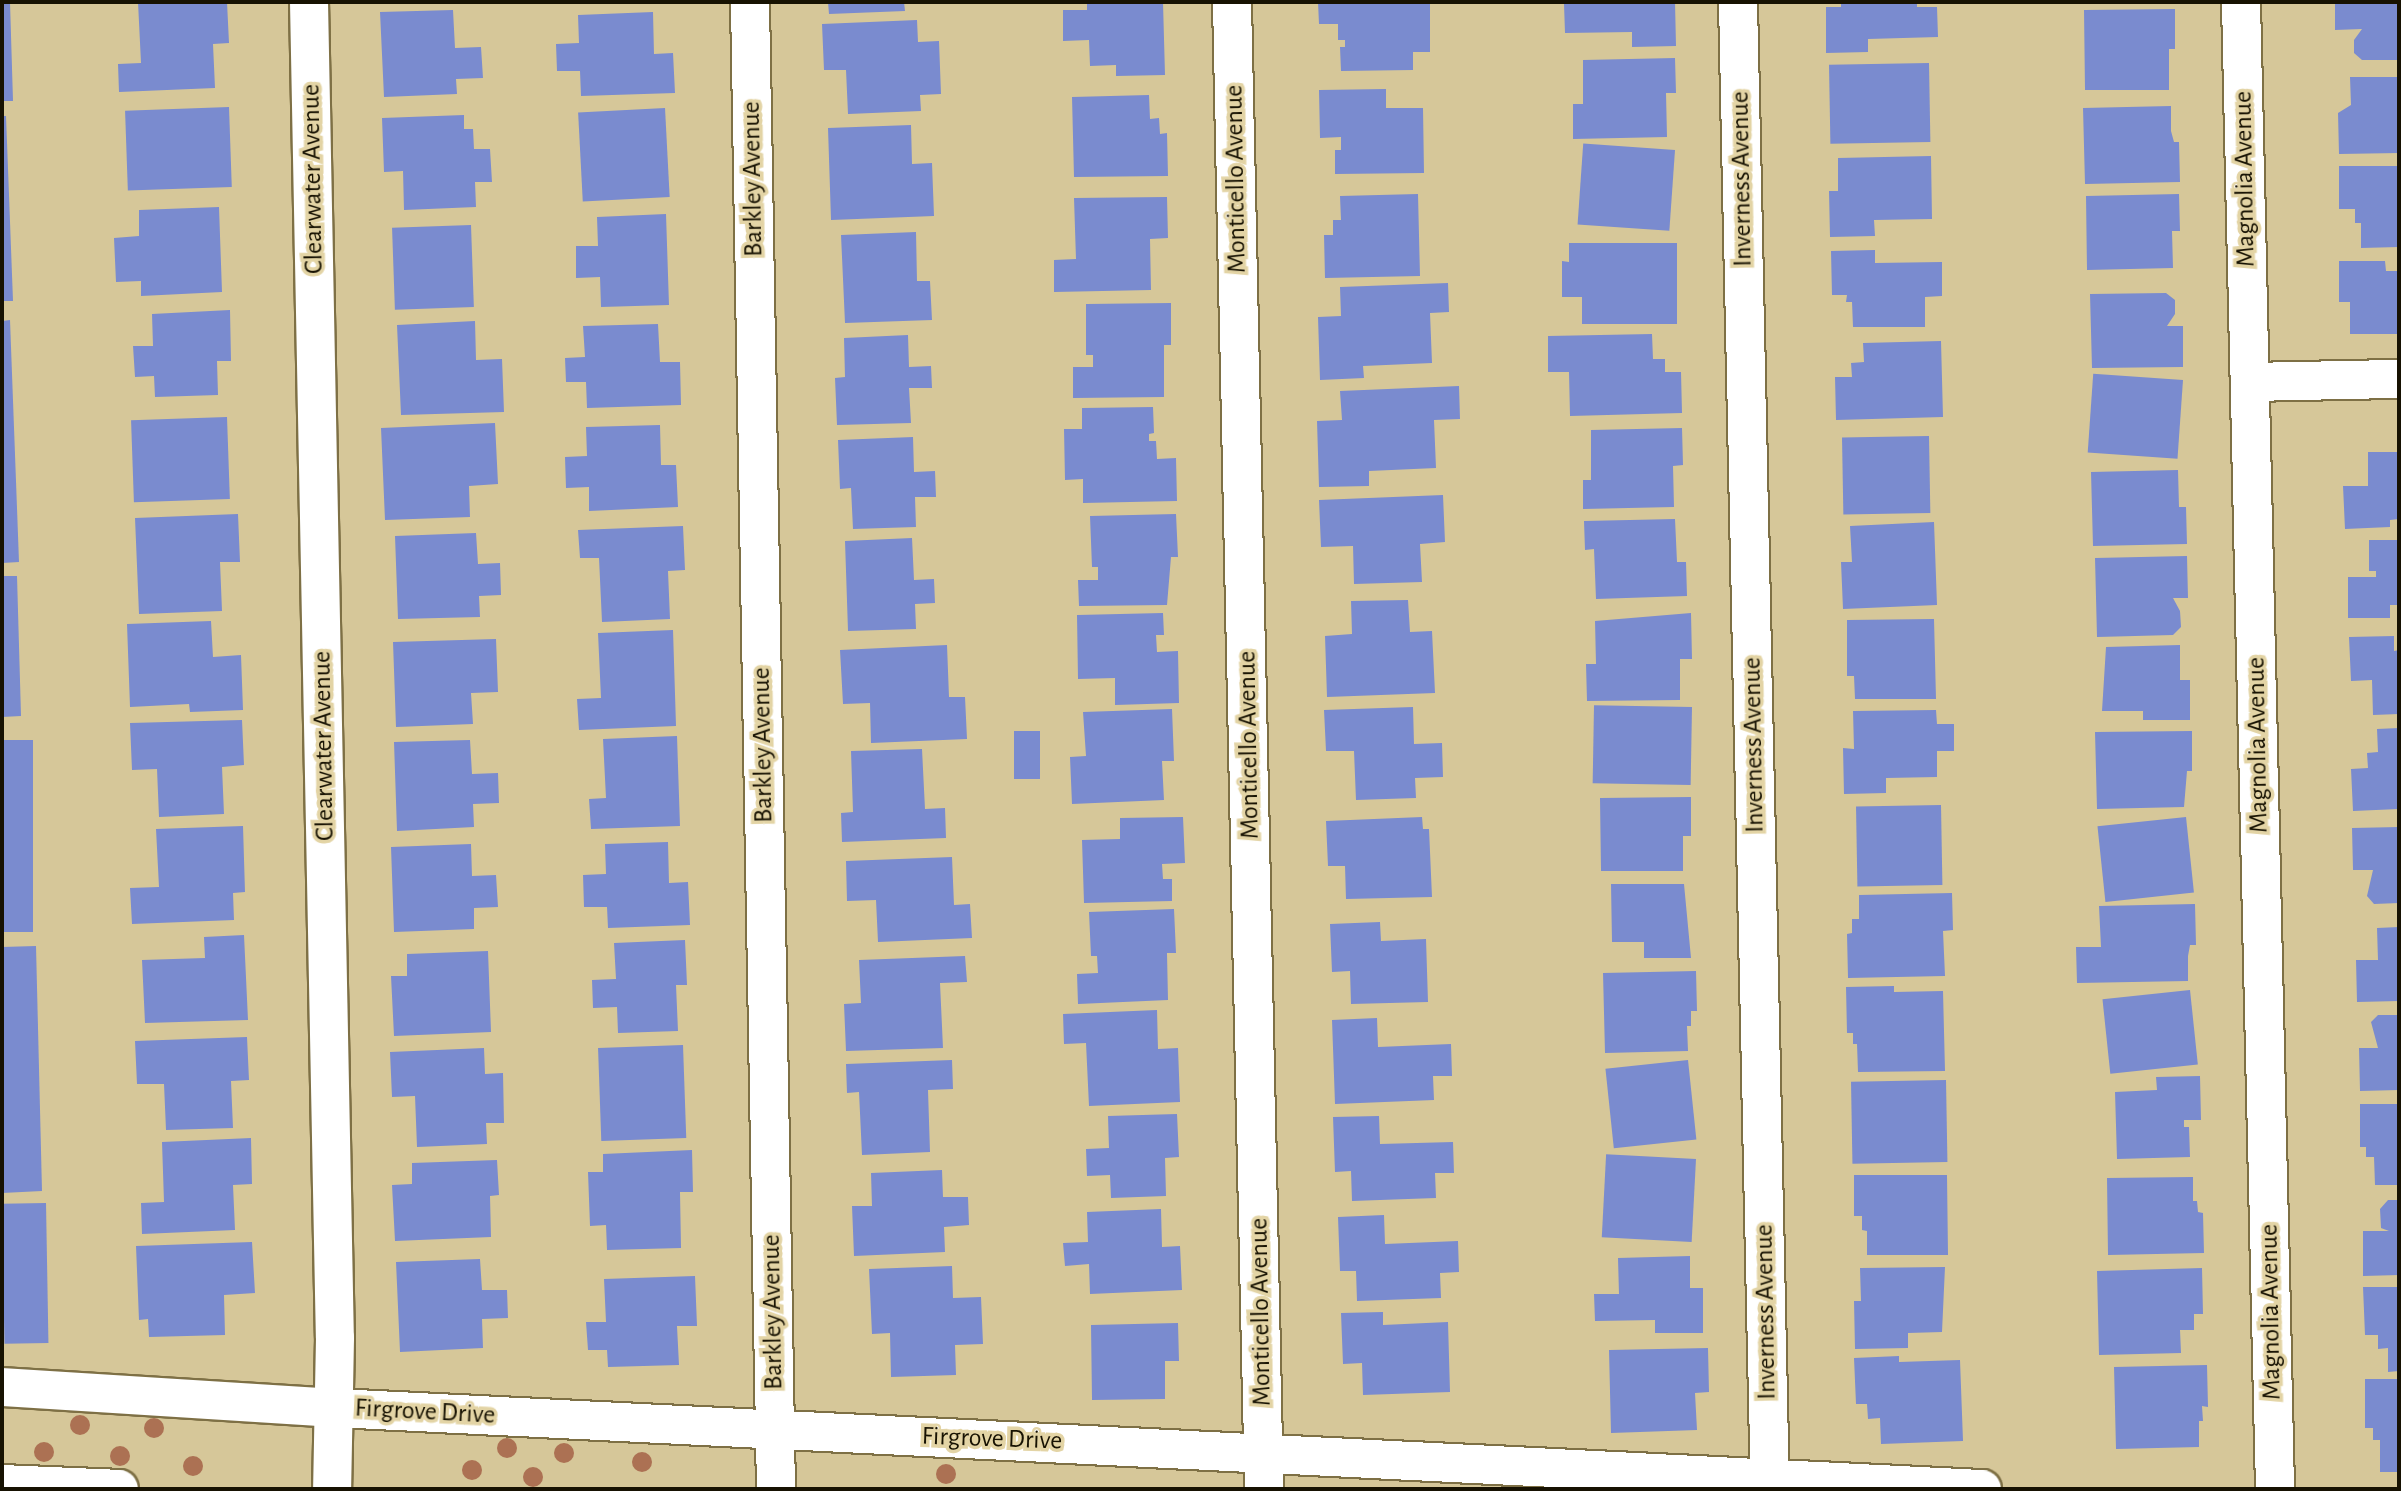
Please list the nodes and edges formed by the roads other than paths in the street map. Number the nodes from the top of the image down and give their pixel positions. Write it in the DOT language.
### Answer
graph roads {
  1 [pos="309,2"];
  2 [pos="750,2"];
  3 [pos="1232,2"];
  4 [pos="1738,2"];
  5 [pos="2241,2"];
  6 [pos="2399,379"];
  7 [pos="2250,382"];
  8 [pos="2,1387"];
  9 [pos="336,1408"];
  10 [pos="775,1430"];
  11 [pos="1264,1451"];
  12 [pos="2,1483"];
  13 [pos="1770,1485"];
  14 [pos="119,1489"];
  15 [pos="332,1489"];
  16 [pos="776,1489"];
  17 [pos="1264,1489"];
  18 [pos="1982,1489"];
  19 [pos="2275,1489"];
  1 -- 9 [label="street, Clearwater Avenue"];
  2 -- 10 [label="street, Barkley Avenue"];
  3 -- 11 [label="street, Monticello Avenue"];
  4 -- 13 [label="street, Inverness Avenue"];
  5 -- 7 [label="street, Magnolia Avenue"];
  6 -- 7 [label="street"];
  7 -- 19 [label="street, Magnolia Avenue"];
  8 -- 9 [label="street, Firgrove Drive"];
  9 -- 10 [label="street, Firgrove Drive"];
  9 -- 15 [label="street, Clearwater Avenue"];
  10 -- 11 [label="street, Firgrove Drive"];
  10 -- 16 [label="street, Barkley Avenue"];
  11 -- 13 [label="street, Firgrove Drive"];
  11 -- 17 [label="street, Monticello Avenue"];
  12 -- 14 [label="street"];
  13 -- 18 [label="street, Firgrove Drive"];
}
